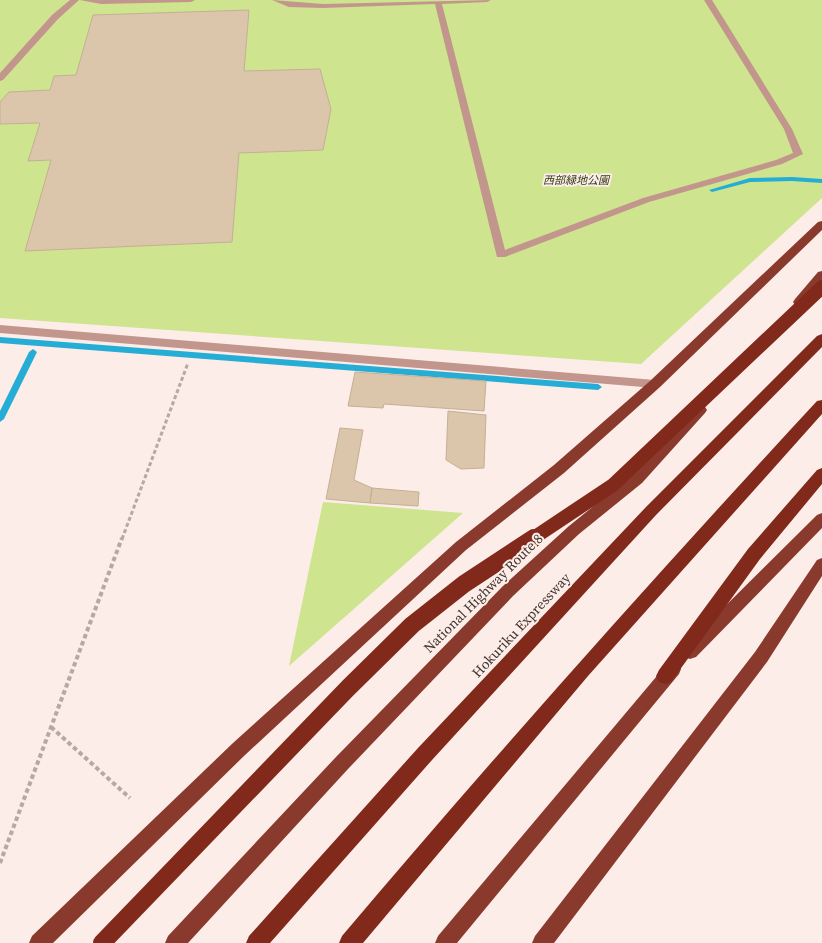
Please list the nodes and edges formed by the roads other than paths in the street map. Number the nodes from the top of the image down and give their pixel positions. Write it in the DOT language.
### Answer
graph roads {
  1 [pos="75,0"];
  2 [pos="84,0"];
  3 [pos="191,0"];
  4 [pos="276,0"];
  5 [pos="487,0"];
  6 [pos="708,0"];
  7 [pos="437,1"];
  8 [pos="0,78"];
  9 [pos="822,224"];
  10 [pos="822,275"];
  11 [pos="822,287"];
  12 [pos="0,329"];
  13 [pos="822,339"];
  14 [pos="655,384"];
  15 [pos="822,405"];
  16 [pos="822,474"];
  17 [pos="822,519"];
  18 [pos="822,564"];
  19 [pos="665,676"];
  20 [pos="39,943"];
  21 [pos="102,943"];
  22 [pos="175,943"];
  23 [pos="256,943"];
  24 [pos="349,943"];
  25 [pos="445,943"];
  26 [pos="542,943"];
  1 -- 8 [label="street"];
  2 -- 3 [label="street"];
  4 -- 7 [label="street"];
  5 -- 7 [label="street"];
  6 -- 7 [label="street"];
  9 -- 14 [label="highway"];
  10 -- 22 [label="highway, National Highway Route 8"];
  11 -- 21 [label="highway, bridge"];
  12 -- 14 [label="street"];
  13 -- 23 [label="highway, Hokuriku Expressway"];
  14 -- 20 [label="highway"];
  15 -- 24 [label="highway"];
  16 -- 19 [label="highway"];
  17 -- 19 [label="highway"];
  18 -- 26 [label="highway"];
  19 -- 25 [label="highway"];
}
